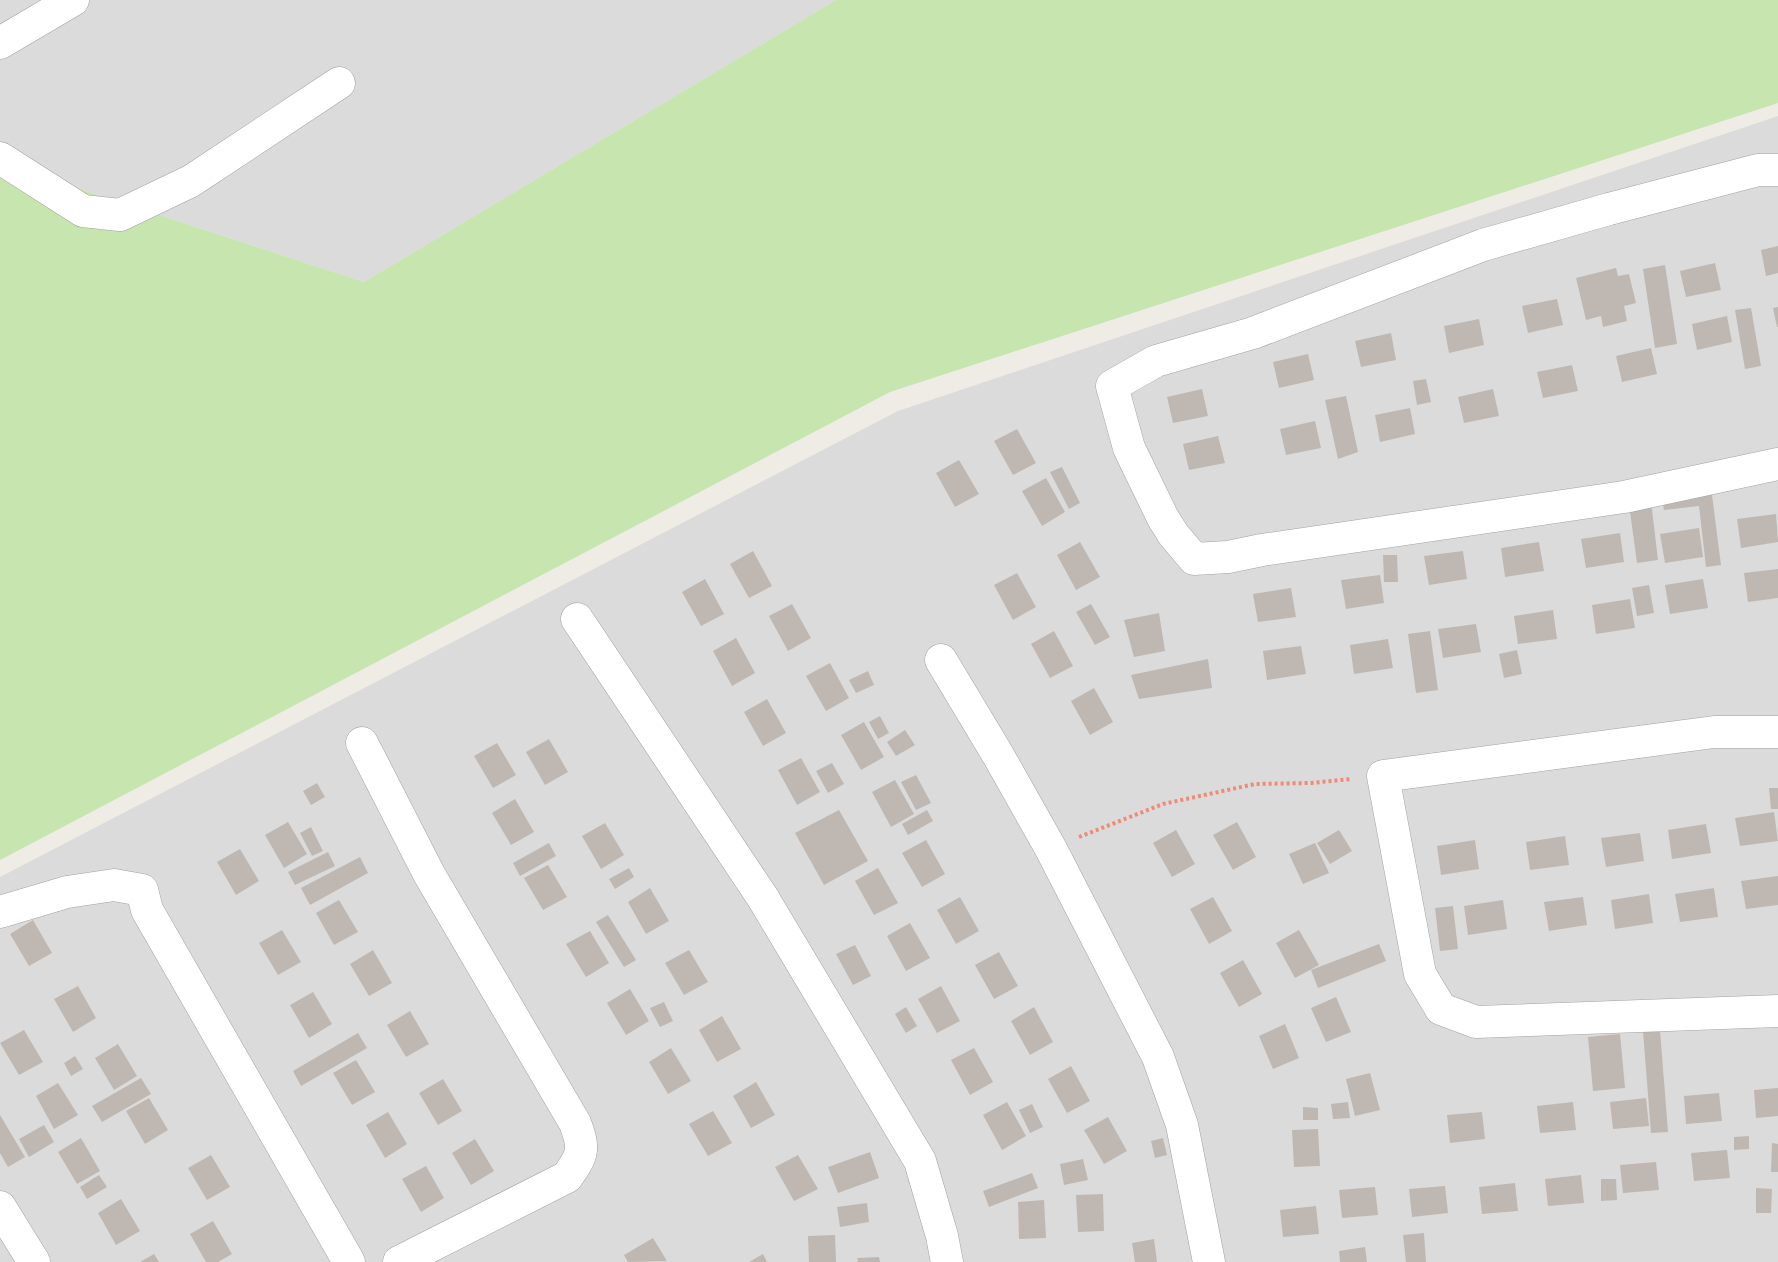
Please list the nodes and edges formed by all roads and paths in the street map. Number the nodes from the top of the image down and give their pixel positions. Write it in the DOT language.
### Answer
graph roads {
  1 [pos="73,0"];
  2 [pos="0,43"];
  3 [pos="339,83"];
  4 [pos="0,158"];
  5 [pos="1778,170"];
  6 [pos="1778,465"];
  7 [pos="577,619"];
  8 [pos="941,660"];
  9 [pos="1778,732"];
  10 [pos="362,743"];
  11 [pos="1383,776"];
  12 [pos="1051,849"];
  13 [pos="0,912"];
  14 [pos="1778,1011"];
  15 [pos="0,1207"];
  16 [pos="34,1262"];
  17 [pos="349,1262"];
  18 [pos="399,1262"];
  19 [pos="946,1262"];
  20 [pos="1209,1262"];
  1 -- 2 [label="street"];
  3 -- 4 [label="street"];
  5 -- 6 [label="street"];
  7 -- 19 [label="street"];
  8 -- 12 [label="street"];
  9 -- 11 [label="street"];
  10 -- 18 [label="street"];
  11 -- 12 [label="path"];
  11 -- 14 [label="street"];
  12 -- 20 [label="street"];
  13 -- 17 [label="street"];
  15 -- 16 [label="street"];
}
